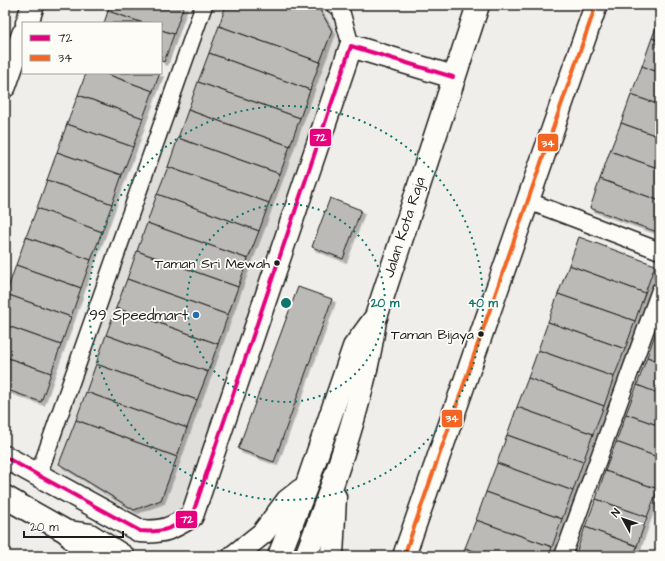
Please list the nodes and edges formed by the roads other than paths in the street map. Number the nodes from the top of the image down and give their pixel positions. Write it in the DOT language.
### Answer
graph roads {
  1 [pos="33,5"];
  2 [pos="204,5"];
  3 [pos="334,5"];
  4 [pos="478,5"];
  5 [pos="596,5"];
  6 [pos="27,22"];
  7 [pos="22,37"];
  8 [pos="351,46"];
  9 [pos="453,77"];
  10 [pos="5,86"];
  11 [pos="528,201"];
  12 [pos="660,251"];
  13 [pos="660,290"];
  14 [pos="376,317"];
  15 [pos="5,457"];
  16 [pos="38,476"];
  17 [pos="335,480"];
  18 [pos="306,487"];
  19 [pos="5,497"];
  20 [pos="67,532"];
  21 [pos="91,556"];
  22 [pos="123,556"];
  23 [pos="234,556"];
  24 [pos="279,556"];
  25 [pos="306,556"];
  26 [pos="332,556"];
  27 [pos="404,556"];
  28 [pos="562,556"];
  1 -- 6 [label="street"];
  2 -- 16 [label="lane"];
  3 -- 8 [label="lane"];
  4 -- 9 [label="street, Jalan Kota Raja"];
  5 -- 11 [label="street"];
  7 -- 10 [label="street"];
  8 -- 9 [label="street"];
  8 -- 16 [label="street"];
  9 -- 14 [label="street, Jalan Kota Raja"];
  11 -- 12 [label="lane"];
  11 -- 27 [label="street"];
  13 -- 28 [label="lane"];
  14 -- 17 [label="street"];
  14 -- 18 [label="street, Jalan Kota Raja"];
  15 -- 16 [label="street"];
  17 -- 25 [label="street"];
  17 -- 26 [label="street"];
  18 -- 23 [label="street"];
  18 -- 24 [label="street, Jalan Kota Raja"];
  19 -- 20 [label="street"];
  20 -- 21 [label="street"];
  20 -- 22 [label="street"];
}
